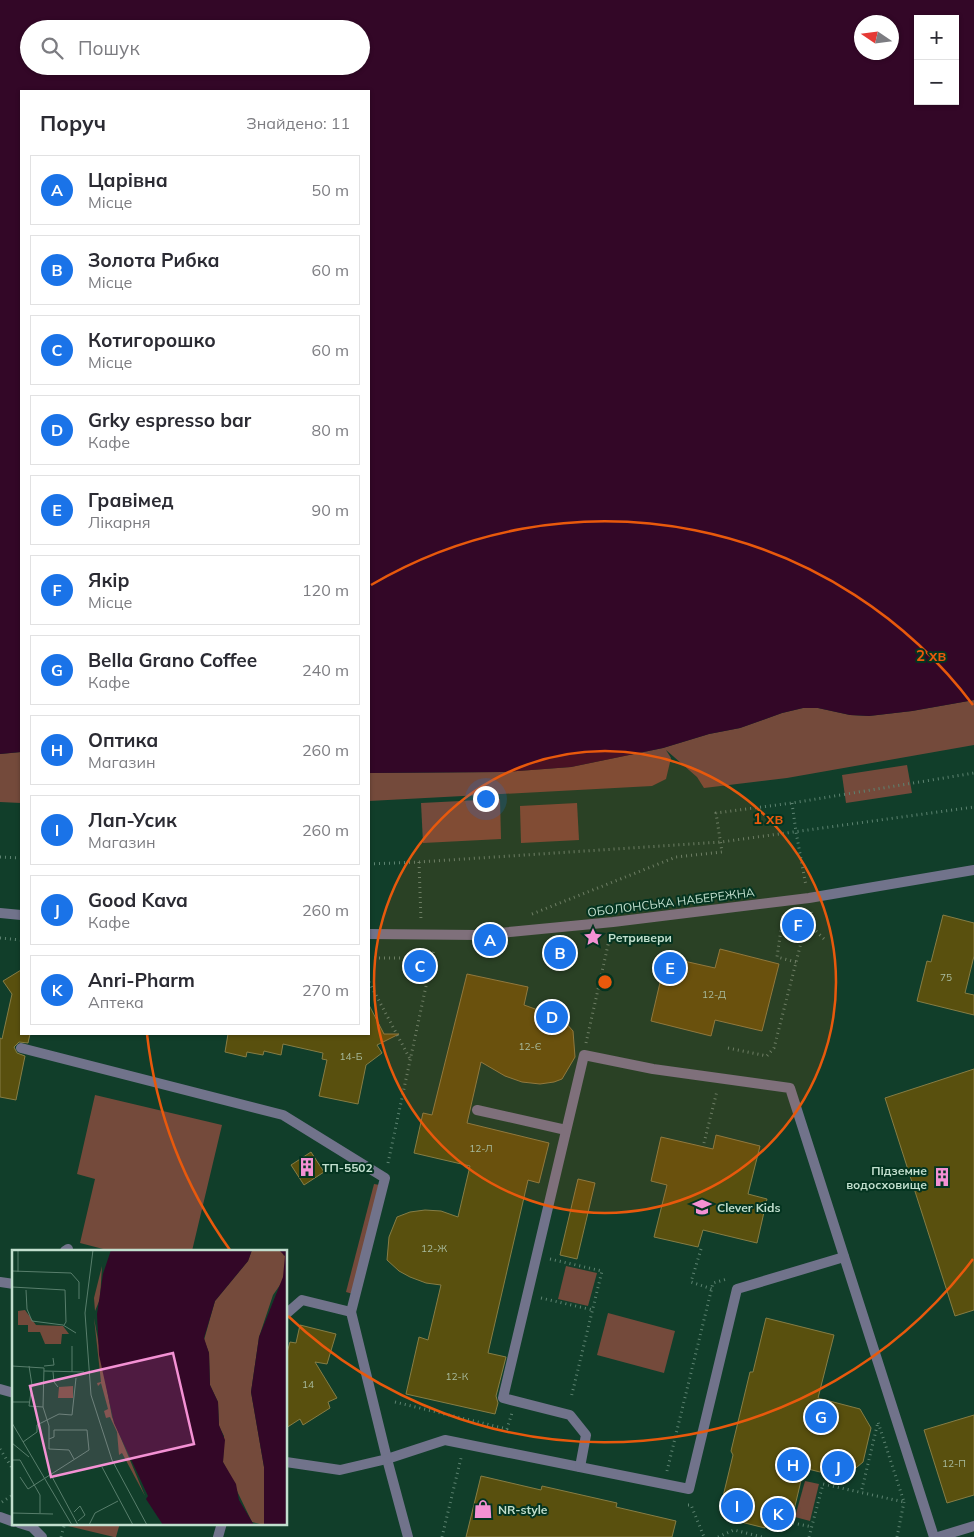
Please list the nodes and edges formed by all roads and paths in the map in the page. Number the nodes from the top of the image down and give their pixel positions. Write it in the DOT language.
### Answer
graph roads {
  1 [pos="974,773"];
  2 [pos="792,803"];
  3 [pos="974,807"];
  4 [pos="796,832"];
  5 [pos="721,842"];
  6 [pos="0,857"];
  7 [pos="20,858"];
  8 [pos="419,862"];
  9 [pos="370,864"];
  10 [pos="974,870"];
  11 [pos="809,898"];
  12 [pos="785,901"];
  13 [pos="0,913"];
  14 [pos="532,914"];
  15 [pos="20,915"];
  16 [pos="613,922"];
  17 [pos="421,926"];
  18 [pos="815,930"];
  19 [pos="370,934"];
  20 [pos="436,935"];
  21 [pos="0,938"];
  22 [pos="20,940"];
  23 [pos="826,941"];
  24 [pos="370,958"];
  25 [pos="432,958"];
  26 [pos="796,962"];
  27 [pos="370,984"];
  28 [pos="21,1048"];
  29 [pos="728,1048"];
  30 [pos="584,1055"];
  31 [pos="410,1059"];
  32 [pos="726,1092"];
  33 [pos="477,1110"];
  34 [pos="566,1130"];
  35 [pos="704,1144"];
  36 [pos="385,1178"];
  37 [pos="701,1249"];
  38 [pos="844,1257"];
  39 [pos="548,1266"];
  40 [pos="732,1277"];
  41 [pos="712,1289"];
  42 [pos="542,1290"];
  43 [pos="540,1298"];
  44 [pos="538,1306"];
  45 [pos="593,1310"];
  46 [pos="288,1312"];
  47 [pos="351,1312"];
  48 [pos="562,1396"];
  49 [pos="571,1398"];
  50 [pos="394,1402"];
  51 [pos="577,1405"];
  52 [pos="507,1429"];
  53 [pos="0,1449"];
  54 [pos="462,1454"];
  55 [pos="387,1459"];
  56 [pos="288,1462"];
  57 [pos="580,1467"];
  58 [pos="12,1468"];
  59 [pos="664,1484"];
  60 [pos="861,1493"];
  61 [pos="12,1495"];
  62 [pos="904,1502"];
  63 [pos="0,1504"];
  64 [pos="683,1504"];
  65 [pos="0,1517"];
  66 [pos="12,1521"];
  67 [pos="793,1523"];
  68 [pos="22,1524"];
  69 [pos="65,1524"];
  70 [pos="222,1524"];
  71 [pos="974,1526"];
  72 [pos="812,1527"];
  73 [pos="42,1537"];
  74 [pos="62,1537"];
  75 [pos="218,1537"];
  76 [pos="408,1537"];
  77 [pos="442,1537"];
  78 [pos="704,1537"];
  79 [pos="718,1537"];
  80 [pos="762,1537"];
  81 [pos="809,1537"];
  82 [pos="897,1537"];
  83 [pos="934,1537"];
  84 [pos="938,1537"];
  1 -- 2 [label="path"];
  2 -- 4 [label="path"];
  2 -- 5 [label="path"];
  3 -- 4 [label="path"];
  4 -- 5 [label="path"];
  4 -- 11 [label="path"];
  5 -- 8 [label="path"];
  5 -- 14 [label="path"];
  6 -- 7 [label="path"];
  8 -- 9 [label="path"];
  8 -- 17 [label="path"];
  10 -- 11 [label="street, ОБОЛОНСЬКА НАБЕРЕЖНА"];
  11 -- 12 [label="street, ОБОЛОНСЬКА НАБЕРЕЖНА"];
  11 -- 18 [label="path"];
  12 -- 16 [label="street, ОБОЛОНСЬКА НАБЕРЕЖНА"];
  12 -- 26 [label="path"];
  13 -- 15 [label="street"];
  16 -- 20 [label="street, ОБОЛОНСЬКА НАБЕРЕЖНА"];
  16 -- 30 [label="path"];
  18 -- 23 [label="path"];
  18 -- 26 [label="path"];
  19 -- 20 [label="street, ОБОЛОНСЬКА НАБЕРЕЖНА"];
  20 -- 25 [label="path"];
  21 -- 22 [label="path"];
  24 -- 25 [label="path"];
  25 -- 31 [label="path"];
  26 -- 29 [label="path"];
  27 -- 31 [label="path"];
  28 -- 36 [label="street"];
  30 -- 34 [label="street"];
  30 -- 38 [label="street"];
  31 -- 36 [label="path"];
  32 -- 35 [label="path"];
  33 -- 34 [label="street"];
  34 -- 57 [label="street"];
  36 -- 47 [label="street"];
  37 -- 41 [label="path"];
  38 -- 59 [label="street"];
  38 -- 83 [label="street"];
  39 -- 45 [label="path"];
  40 -- 41 [label="path"];
  41 -- 59 [label="path"];
  42 -- 43 [label="path"];
  43 -- 44 [label="path"];
  43 -- 45 [label="path"];
  45 -- 49 [label="path"];
  46 -- 47 [label="street"];
  47 -- 55 [label="street"];
  48 -- 49 [label="path"];
  49 -- 51 [label="path"];
  50 -- 52 [label="path"];
  53 -- 58 [label="path"];
  54 -- 77 [label="path"];
  55 -- 56 [label="street"];
  55 -- 57 [label="street"];
  55 -- 76 [label="street"];
  57 -- 59 [label="street"];
  60 -- 62 [label="path"];
  60 -- 62 [label="path"];
  60 -- 72 [label="path"];
  61 -- 63 [label="path"];
  62 -- 82 [label="path"];
  64 -- 78 [label="path"];
  65 -- 66 [label="street"];
  67 -- 72 [label="path"];
  68 -- 73 [label="street"];
  69 -- 74 [label="path"];
  70 -- 75 [label="street"];
  71 -- 84 [label="street"];
  72 -- 81 [label="path"];
  79 -- 80 [label="path"];
}
